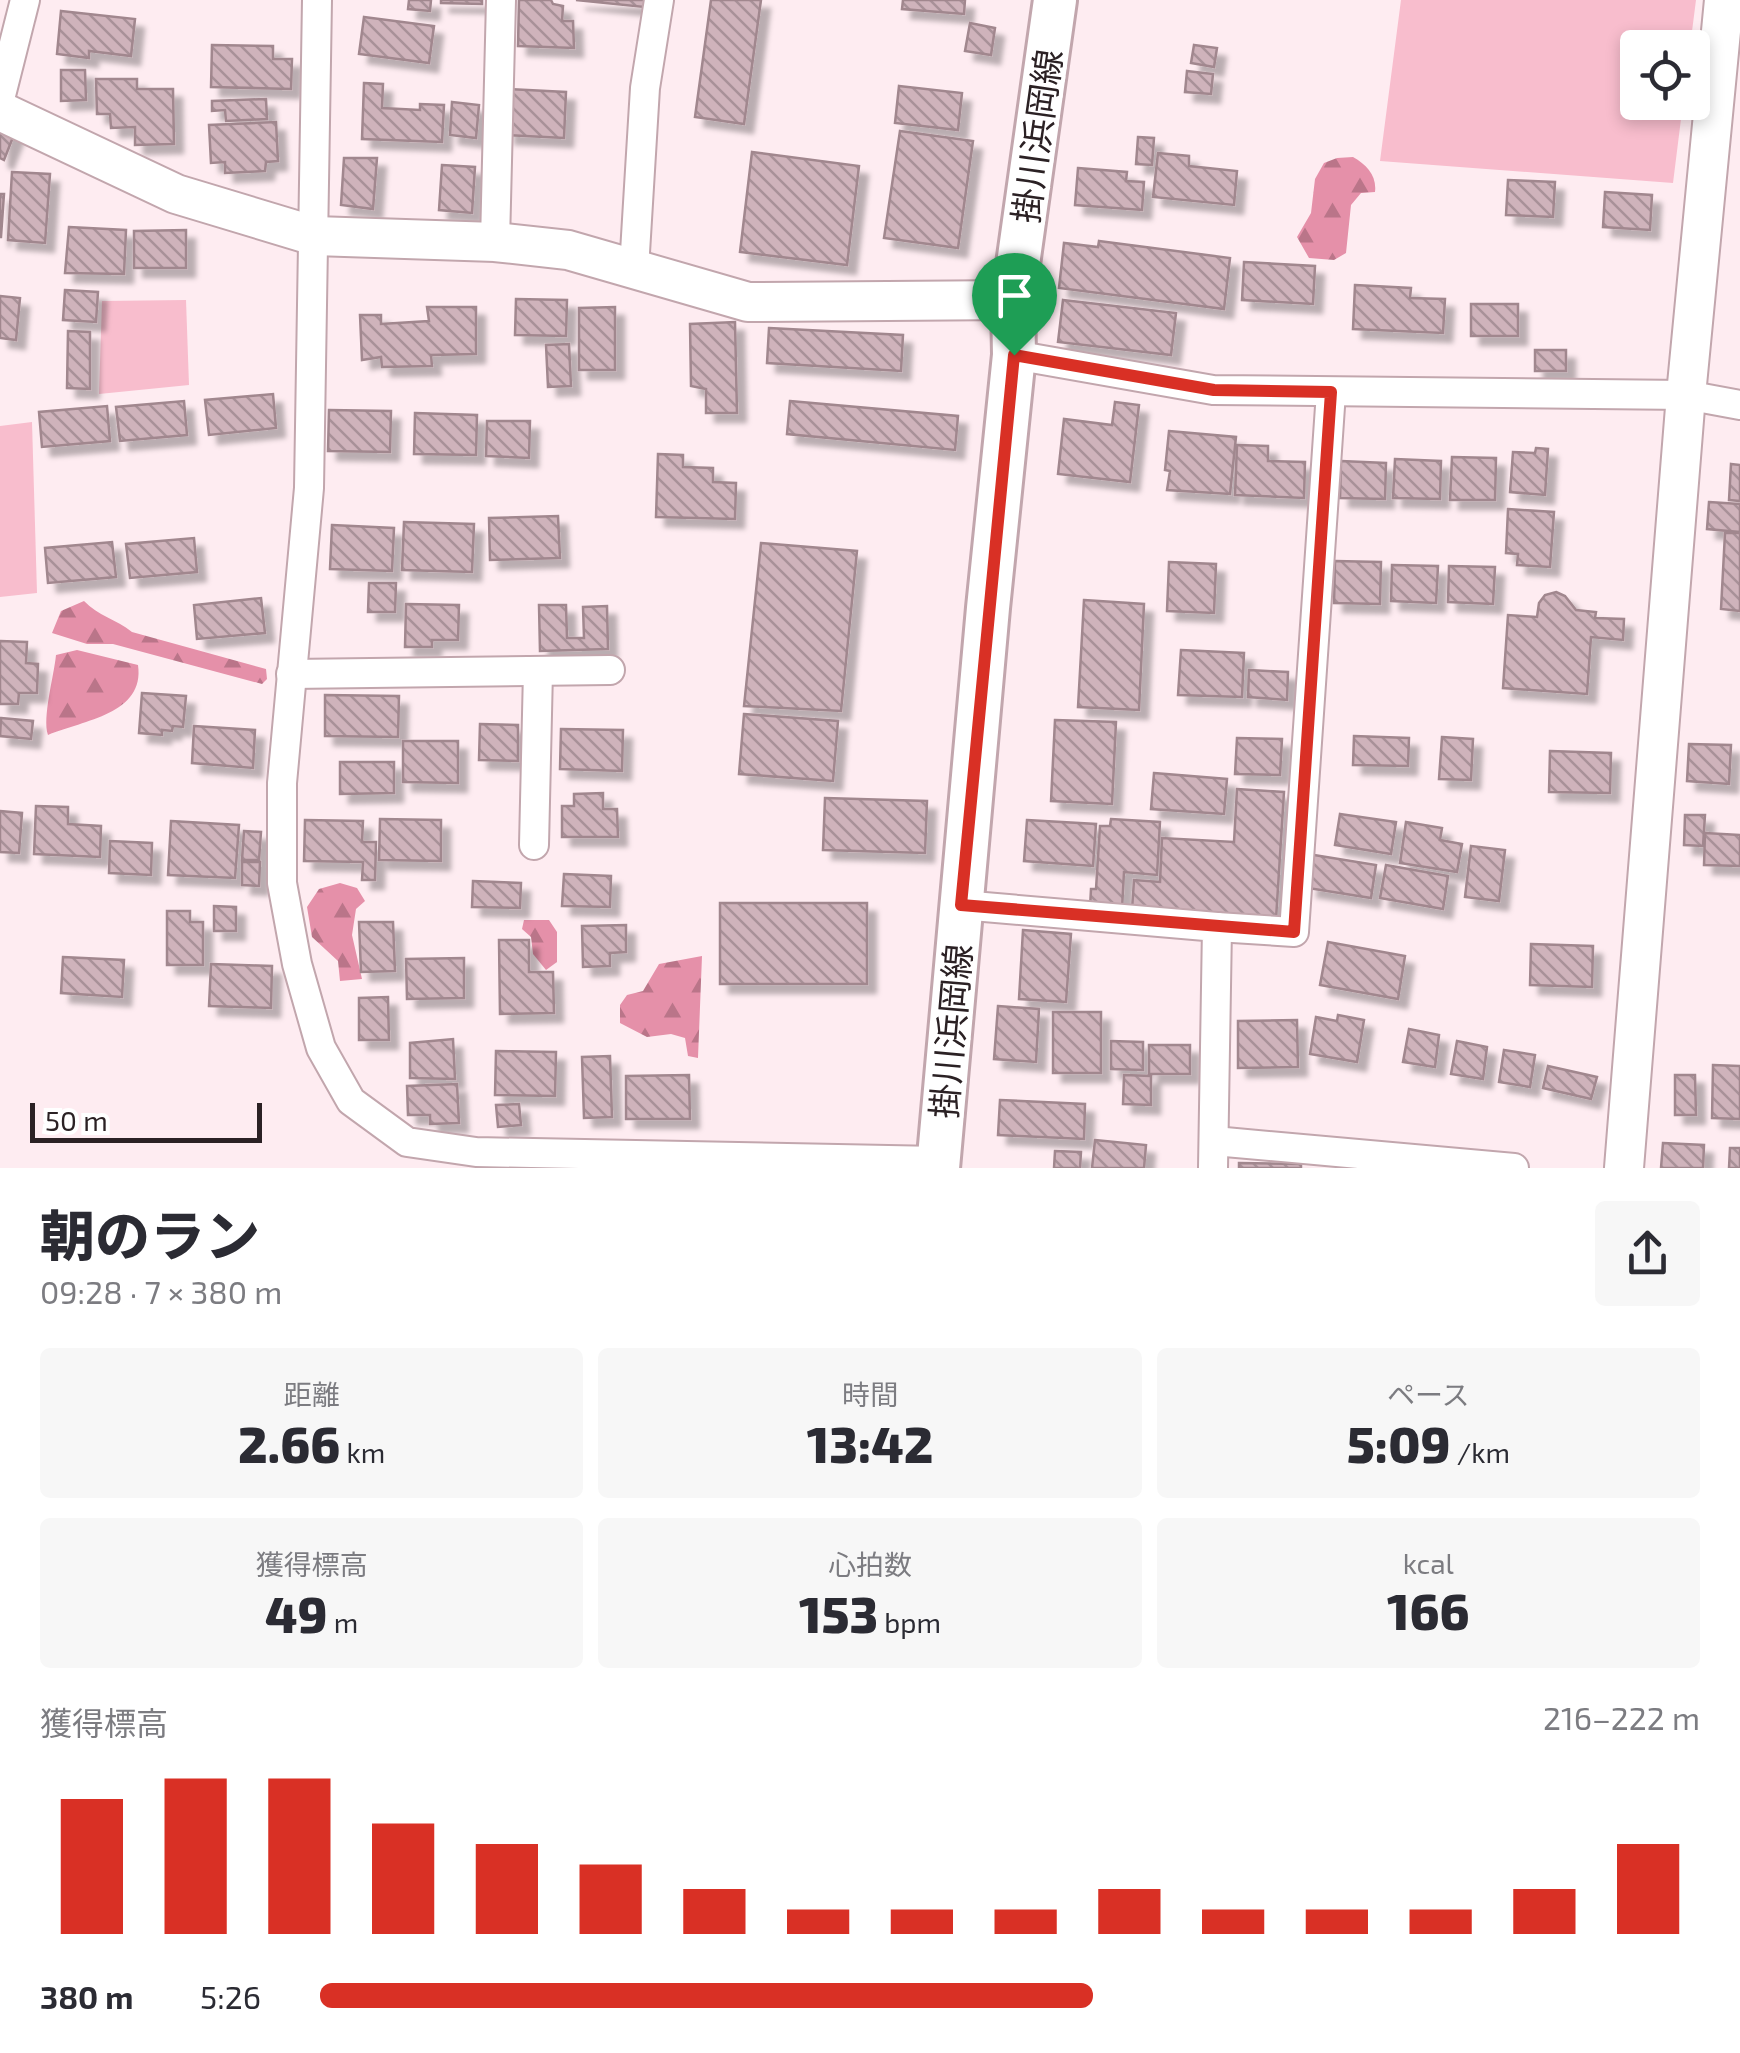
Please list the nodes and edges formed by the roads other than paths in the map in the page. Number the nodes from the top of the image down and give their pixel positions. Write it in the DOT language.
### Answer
graph roads {
  1 [pos="24,0"];
  2 [pos="317,0"];
  3 [pos="501,0"];
  4 [pos="659,0"];
  5 [pos="1055,0"];
  6 [pos="1724,0"];
  7 [pos="0,99"];
  8 [pos="0,111"];
  9 [pos="314,236"];
  10 [pos="495,242"];
  11 [pos="634,269"];
  12 [pos="1013,300"];
  13 [pos="1014,355"];
  14 [pos="1331,392"];
  15 [pos="1686,394"];
  16 [pos="1740,405"];
  17 [pos="610,670"];
  18 [pos="538,671"];
  19 [pos="291,674"];
  20 [pos="534,845"];
  21 [pos="961,905"];
  22 [pos="1217,927"];
  23 [pos="1214,1154"];
  24 [pos="938,1164"];
  25 [pos="1514,1168"];
  26 [pos="1624,1168"];
  1 -- 7 [label="street"];
  2 -- 9 [label="street"];
  3 -- 10 [label="street"];
  4 -- 11 [label="street"];
  5 -- 12 [label="main road, 掛川浜岡線"];
  6 -- 15 [label="street"];
  8 -- 9 [label="street"];
  9 -- 10 [label="street"];
  9 -- 19 [label="street"];
  10 -- 11 [label="street"];
  11 -- 12 [label="street"];
  12 -- 13 [label="main road, 掛川浜岡線"];
  13 -- 14 [label="street"];
  13 -- 21 [label="main road, 掛川浜岡線"];
  14 -- 15 [label="street"];
  14 -- 22 [label="street"];
  15 -- 16 [label="street"];
  15 -- 26 [label="street"];
  17 -- 18 [label="street"];
  18 -- 19 [label="street"];
  18 -- 20 [label="street"];
  19 -- 24 [label="street"];
  21 -- 22 [label="street"];
  21 -- 24 [label="main road, 掛川浜岡線"];
  22 -- 23 [label="street"];
  23 -- 25 [label="street"];
}
